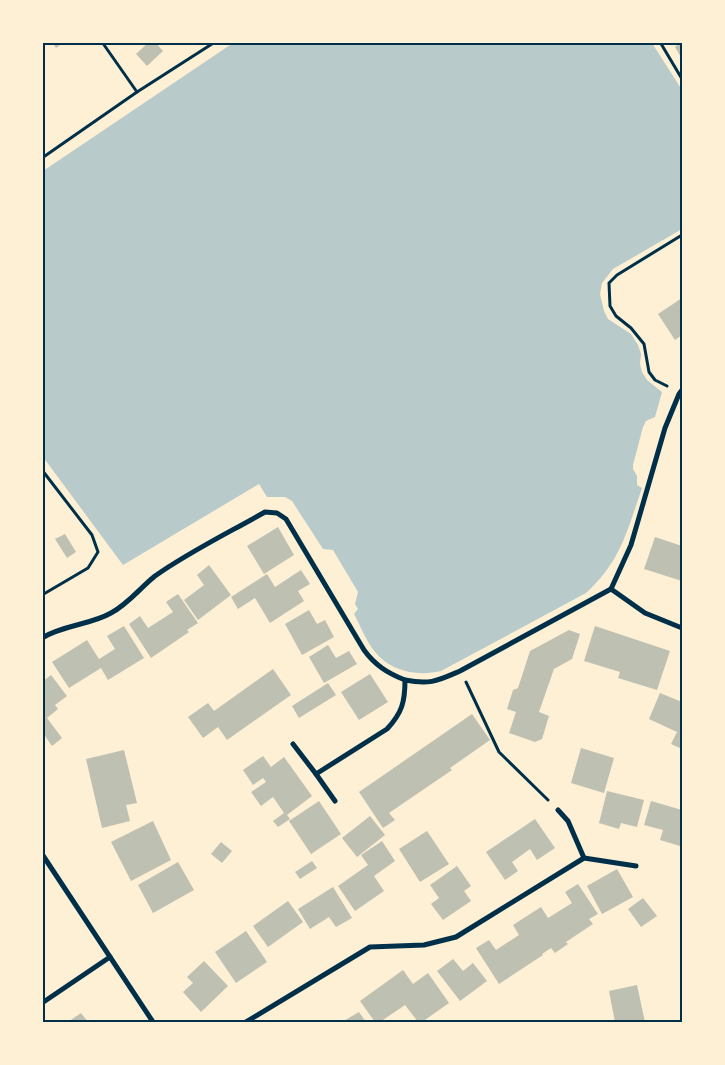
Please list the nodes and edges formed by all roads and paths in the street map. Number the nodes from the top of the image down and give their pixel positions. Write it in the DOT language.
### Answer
graph roads {
  1 [pos="102,42"];
  2 [pos="215,42"];
  3 [pos="660,42"];
  4 [pos="682,79"];
  5 [pos="137,92"];
  6 [pos="42,158"];
  7 [pos="682,235"];
  8 [pos="681,392"];
  9 [pos="42,470"];
  10 [pos="611,589"];
  11 [pos="42,595"];
  12 [pos="682,628"];
  13 [pos="42,638"];
  14 [pos="460,671"];
  15 [pos="405,680"];
  16 [pos="293,744"];
  17 [pos="316,774"];
  18 [pos="335,801"];
  19 [pos="558,810"];
  20 [pos="42,854"];
  21 [pos="584,858"];
  22 [pos="636,866"];
  23 [pos="110,957"];
  24 [pos="42,1003"];
  25 [pos="153,1022"];
  26 [pos="246,1022"];
  1 -- 5 [label="path"];
  2 -- 5 [label="path"];
  3 -- 4 [label="path"];
  5 -- 6 [label="path"];
  7 -- 8 [label="path"];
  8 -- 10 [label="street"];
  9 -- 11 [label="path"];
  10 -- 12 [label="street"];
  10 -- 14 [label="street"];
  13 -- 15 [label="street"];
  14 -- 15 [label="street"];
  14 -- 19 [label="path"];
  15 -- 17 [label="street"];
  16 -- 17 [label="street"];
  17 -- 18 [label="street"];
  19 -- 21 [label="street"];
  20 -- 23 [label="street"];
  21 -- 22 [label="street"];
  21 -- 26 [label="street"];
  23 -- 24 [label="street"];
  23 -- 25 [label="street"];
}
